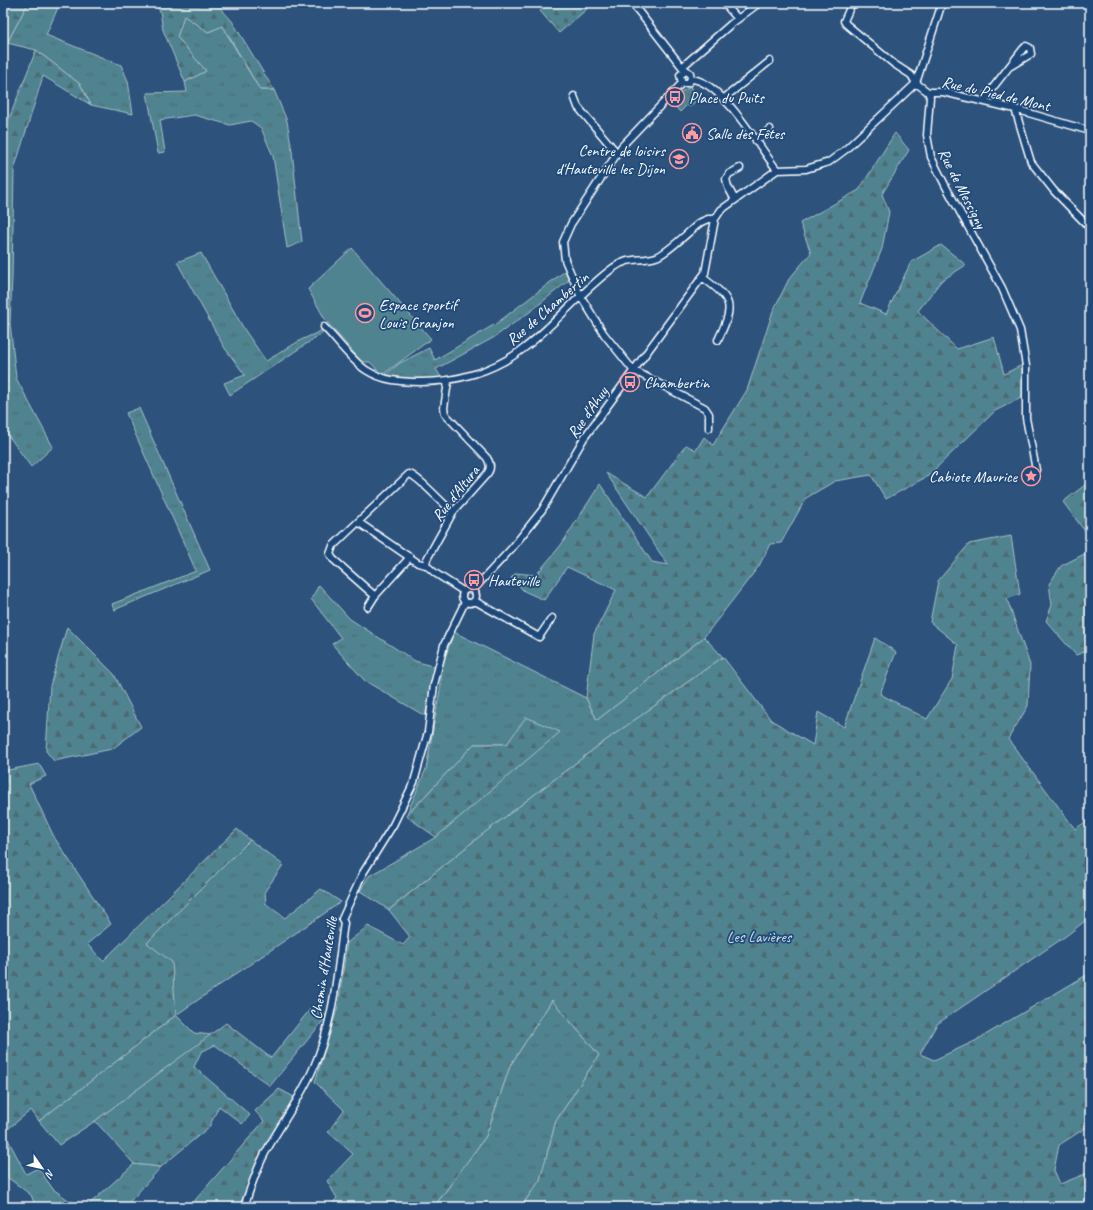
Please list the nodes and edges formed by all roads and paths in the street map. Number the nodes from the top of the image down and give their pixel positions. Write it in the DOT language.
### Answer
graph roads {
  1 [pos="632,3"];
  2 [pos="724,3"];
  3 [pos="759,3"];
  4 [pos="852,3"];
  5 [pos="942,3"];
  6 [pos="738,19"];
  7 [pos="770,61"];
  8 [pos="1011,66"];
  9 [pos="684,69"];
  10 [pos="691,79"];
  11 [pos="682,83"];
  12 [pos="916,84"];
  13 [pos="928,92"];
  14 [pos="574,96"];
  15 [pos="723,99"];
  16 [pos="985,102"];
  17 [pos="1015,109"];
  18 [pos="770,129"];
  19 [pos="1090,131"];
  20 [pos="756,141"];
  21 [pos="617,153"];
  22 [pos="740,168"];
  23 [pos="777,170"];
  24 [pos="735,200"];
  25 [pos="715,219"];
  26 [pos="1090,228"];
  27 [pos="702,277"];
  28 [pos="580,295"];
  29 [pos="324,327"];
  30 [pos="718,340"];
  31 [pos="633,370"];
  32 [pos="448,382"];
  33 [pos="709,428"];
  34 [pos="1036,470"];
  35 [pos="453,512"];
  36 [pos="358,522"];
  37 [pos="410,557"];
  38 [pos="426,565"];
  39 [pos="473,590"];
  40 [pos="464,592"];
  41 [pos="375,596"];
  42 [pos="475,601"];
  43 [pos="465,602"];
  44 [pos="368,607"];
  45 [pos="552,618"];
  46 [pos="246,1205"];
  1 -- 9 [label="street"];
  2 -- 6 [label="street"];
  3 -- 6 [label="street"];
  4 -- 12 [label="street"];
  5 -- 12 [label="street"];
  6 -- 9 [label="street"];
  7 -- 15 [label="street"];
  8 -- 16 [label="street"];
  9 -- 10 [label="street"];
  9 -- 11 [label="street"];
  10 -- 11 [label="street"];
  10 -- 15 [label="street"];
  11 -- 21 [label="street"];
  12 -- 13 [label="street"];
  12 -- 23 [label="street"];
  13 -- 16 [label="street, Rue du Pied de Mont"];
  13 -- 34 [label="street, Rue de Messigny"];
  14 -- 21 [label="street"];
  15 -- 20 [label="street"];
  16 -- 17 [label="street, Rue du Pied de Mont"];
  17 -- 19 [label="street, Rue du Pied de Mont"];
  17 -- 26 [label="street"];
  18 -- 20 [label="street"];
  20 -- 23 [label="street"];
  21 -- 28 [label="street"];
  22 -- 24 [label="street"];
  23 -- 24 [label="street, Rue de Chambertin"];
  24 -- 25 [label="street, Rue de Chambertin"];
  25 -- 27 [label="street, Rue d'Ahuy"];
  25 -- 28 [label="street, Rue de Chambertin"];
  27 -- 30 [label="street"];
  27 -- 31 [label="street, Rue d'Ahuy"];
  28 -- 31 [label="street"];
  28 -- 32 [label="street, Rue de Chambertin"];
  29 -- 32 [label="street, Rue de Chambertin"];
  31 -- 33 [label="street"];
  31 -- 39 [label="street, Rue d'Ahuy"];
  32 -- 35 [label="street, Rue d'Altura"];
  35 -- 36 [label="street"];
  35 -- 38 [label="street, Rue d'Altura"];
  36 -- 37 [label="street"];
  36 -- 41 [label="street"];
  37 -- 38 [label="street"];
  37 -- 41 [label="street"];
  38 -- 40 [label="street"];
  39 -- 40 [label="street"];
  39 -- 42 [label="street"];
  40 -- 43 [label="street"];
  41 -- 44 [label="street"];
  42 -- 43 [label="street"];
  42 -- 45 [label="street"];
  43 -- 46 [label="street, Chemin d'Hauteville"];
}
